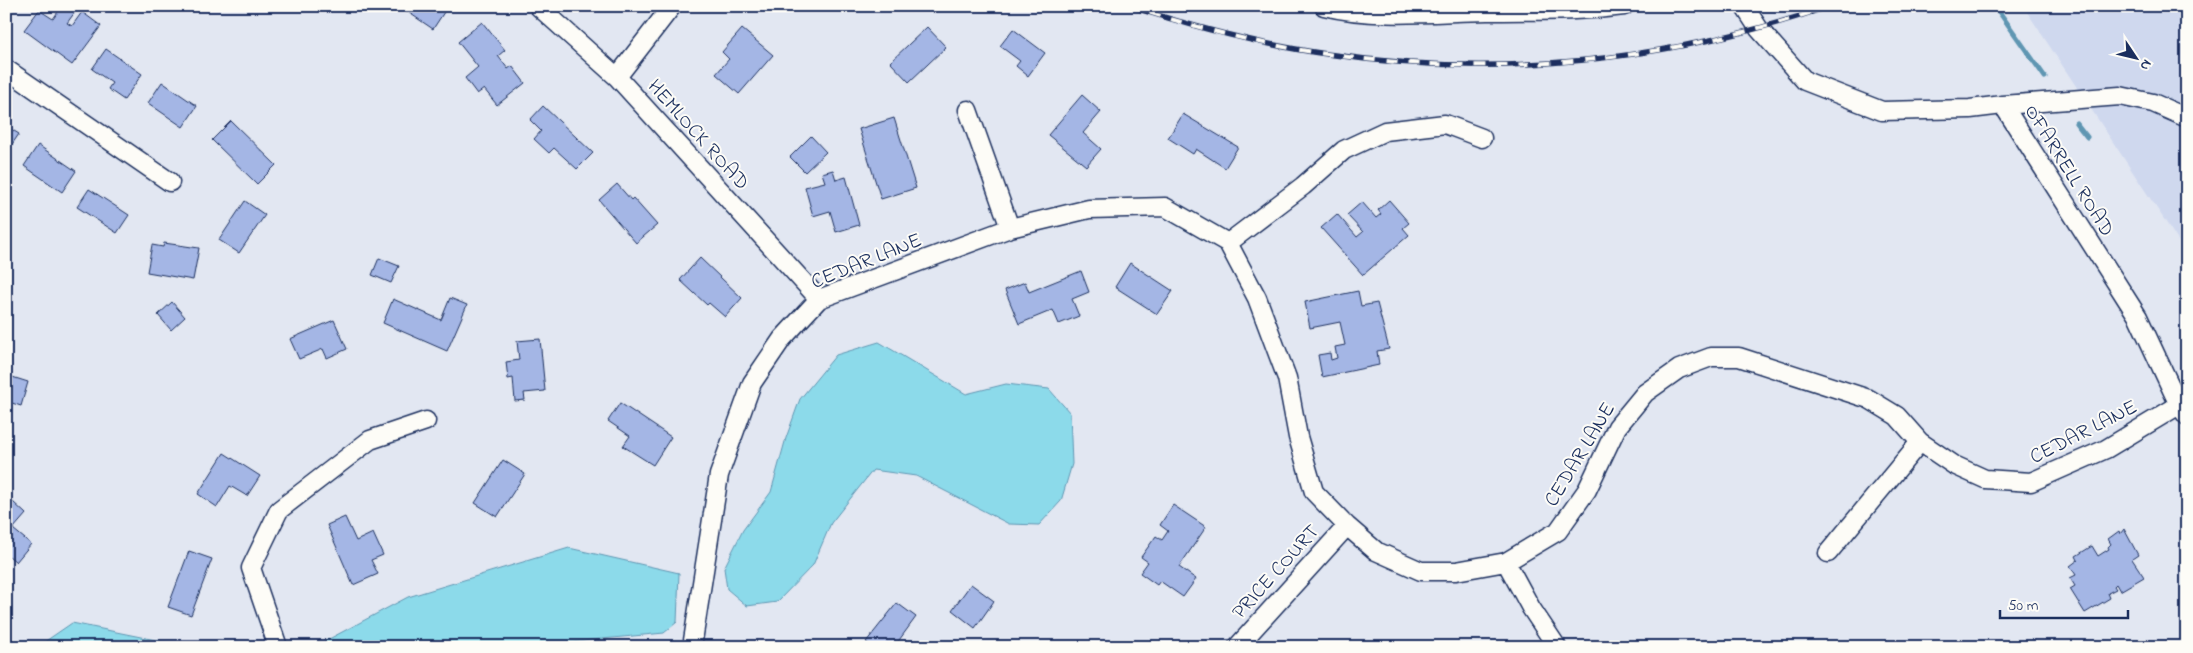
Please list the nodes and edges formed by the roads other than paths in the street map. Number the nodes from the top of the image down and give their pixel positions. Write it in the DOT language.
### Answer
graph roads {
  1 [pos="538,6"];
  2 [pos="672,6"];
  3 [pos="1324,6"];
  4 [pos="1624,6"];
  5 [pos="1744,6"];
  6 [pos="6,69"];
  7 [pos="617,77"];
  8 [pos="2002,105"];
  9 [pos="968,110"];
  10 [pos="2187,118"];
  11 [pos="1482,138"];
  12 [pos="170,182"];
  13 [pos="1010,228"];
  14 [pos="1228,243"];
  15 [pos="819,299"];
  16 [pos="2183,410"];
  17 [pos="426,421"];
  18 [pos="1920,442"];
  19 [pos="1347,526"];
  20 [pos="1828,554"];
  21 [pos="1506,562"];
  22 [pos="278,647"];
  23 [pos="692,647"];
  24 [pos="1237,647"];
  25 [pos="1557,647"];
  1 -- 7 [label="street, HEMLOCK ROAD"];
  2 -- 7 [label="street"];
  3 -- 4 [label="street"];
  5 -- 8 [label="street, OFARRELL ROAD"];
  6 -- 12 [label="street"];
  7 -- 15 [label="street, HEMLOCK ROAD"];
  8 -- 10 [label="street"];
  8 -- 16 [label="street, OFARRELL ROAD"];
  9 -- 13 [label="street"];
  11 -- 14 [label="street"];
  13 -- 14 [label="street, CEDAR LANE"];
  13 -- 15 [label="street, CEDAR LANE"];
  14 -- 19 [label="street, CEDAR LANE"];
  15 -- 23 [label="street, CEDAR LANE"];
  16 -- 18 [label="street, CEDAR LANE"];
  17 -- 22 [label="street"];
  18 -- 20 [label="street"];
  18 -- 21 [label="street, CEDAR LANE"];
  19 -- 21 [label="street, CEDAR LANE"];
  19 -- 24 [label="street, PRICE COURT"];
  21 -- 25 [label="street"];
}
